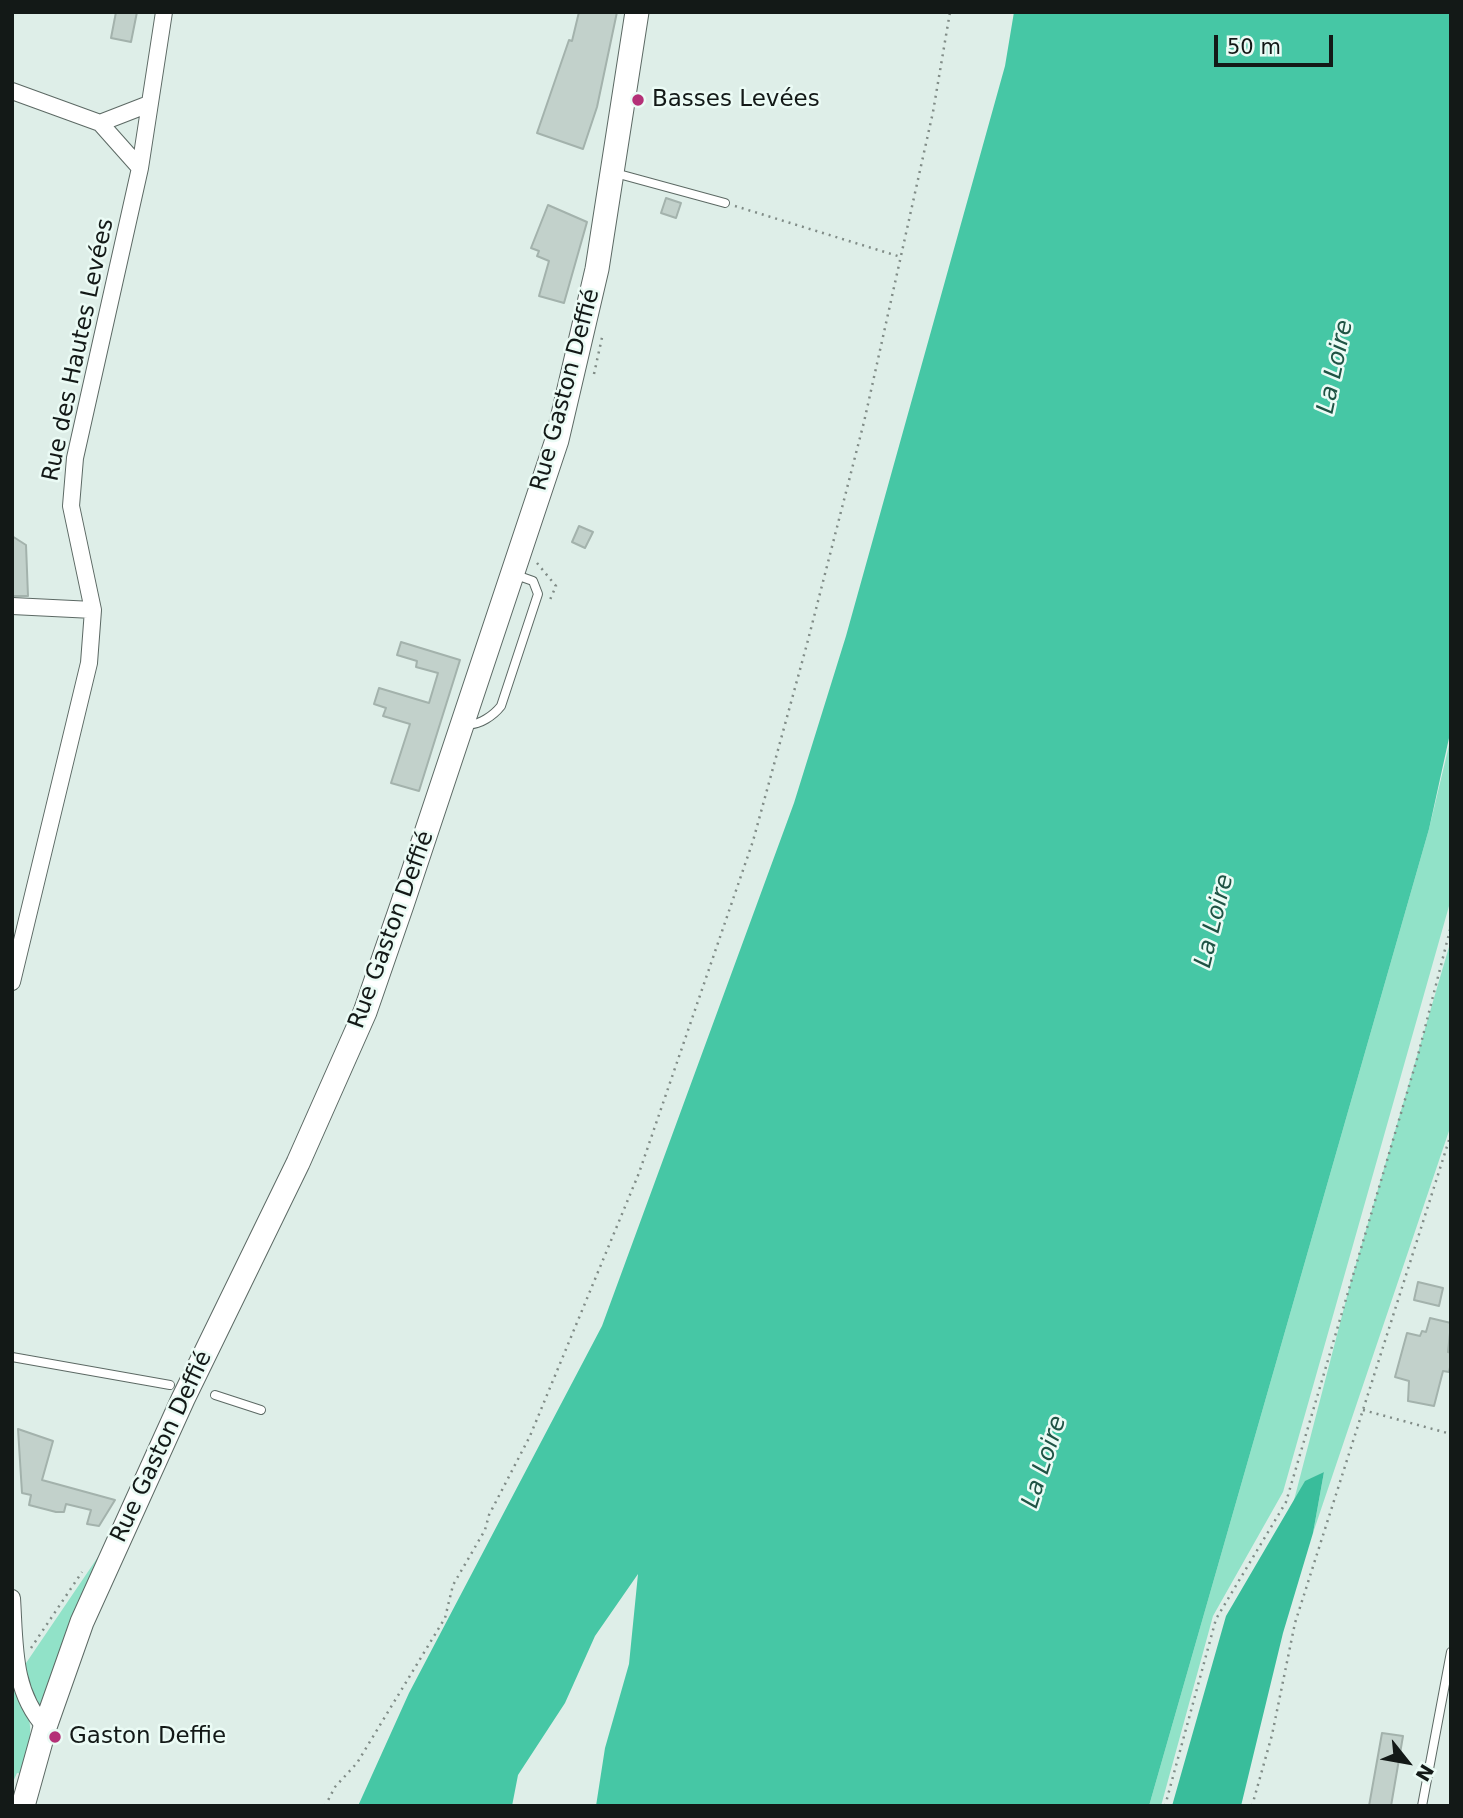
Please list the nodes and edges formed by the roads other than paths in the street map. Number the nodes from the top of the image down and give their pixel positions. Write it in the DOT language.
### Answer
graph roads {
  1 [pos="164,12"];
  2 [pos="637,12"];
  3 [pos="12,91"];
  4 [pos="149,104"];
  5 [pos="100,123"];
  6 [pos="140,168"];
  7 [pos="612,173"];
  8 [pos="725,203"];
  9 [pos="12,606"];
  10 [pos="93,610"];
  11 [pos="12,982"];
  12 [pos="12,1357"];
  13 [pos="170,1385"];
  14 [pos="215,1395"];
  15 [pos="261,1410"];
  16 [pos="12,1598"];
  17 [pos="1451,1652"];
  18 [pos="14,1674"];
  19 [pos="1447,1698"];
  20 [pos="45,1727"];
  21 [pos="25,1795"];
  22 [pos="16,1806"];
  23 [pos="1422,1806"];
  1 -- 4 [label="street, Rue des Hautes Levées"];
  2 -- 7 [label="main road, Rue Gaston Deffié"];
  3 -- 5 [label="street"];
  4 -- 5 [label="street"];
  4 -- 6 [label="street, Rue des Hautes Levées"];
  5 -- 6 [label="street"];
  6 -- 10 [label="street, Rue des Hautes Levées"];
  7 -- 8 [label="lane"];
  7 -- 20 [label="main road, Rue Gaston Deffié"];
  9 -- 10 [label="street"];
  10 -- 11 [label="street, Rue des Hautes Levées"];
  12 -- 13 [label="lane"];
  14 -- 15 [label="lane"];
  16 -- 18 [label="street"];
  17 -- 19 [label="lane"];
  18 -- 20 [label="street"];
  19 -- 23 [label="lane"];
  20 -- 21 [label="main road, Rue Gaston Deffié"];
  21 -- 22 [label="main road, Rue Gaston Deffié"];
}
